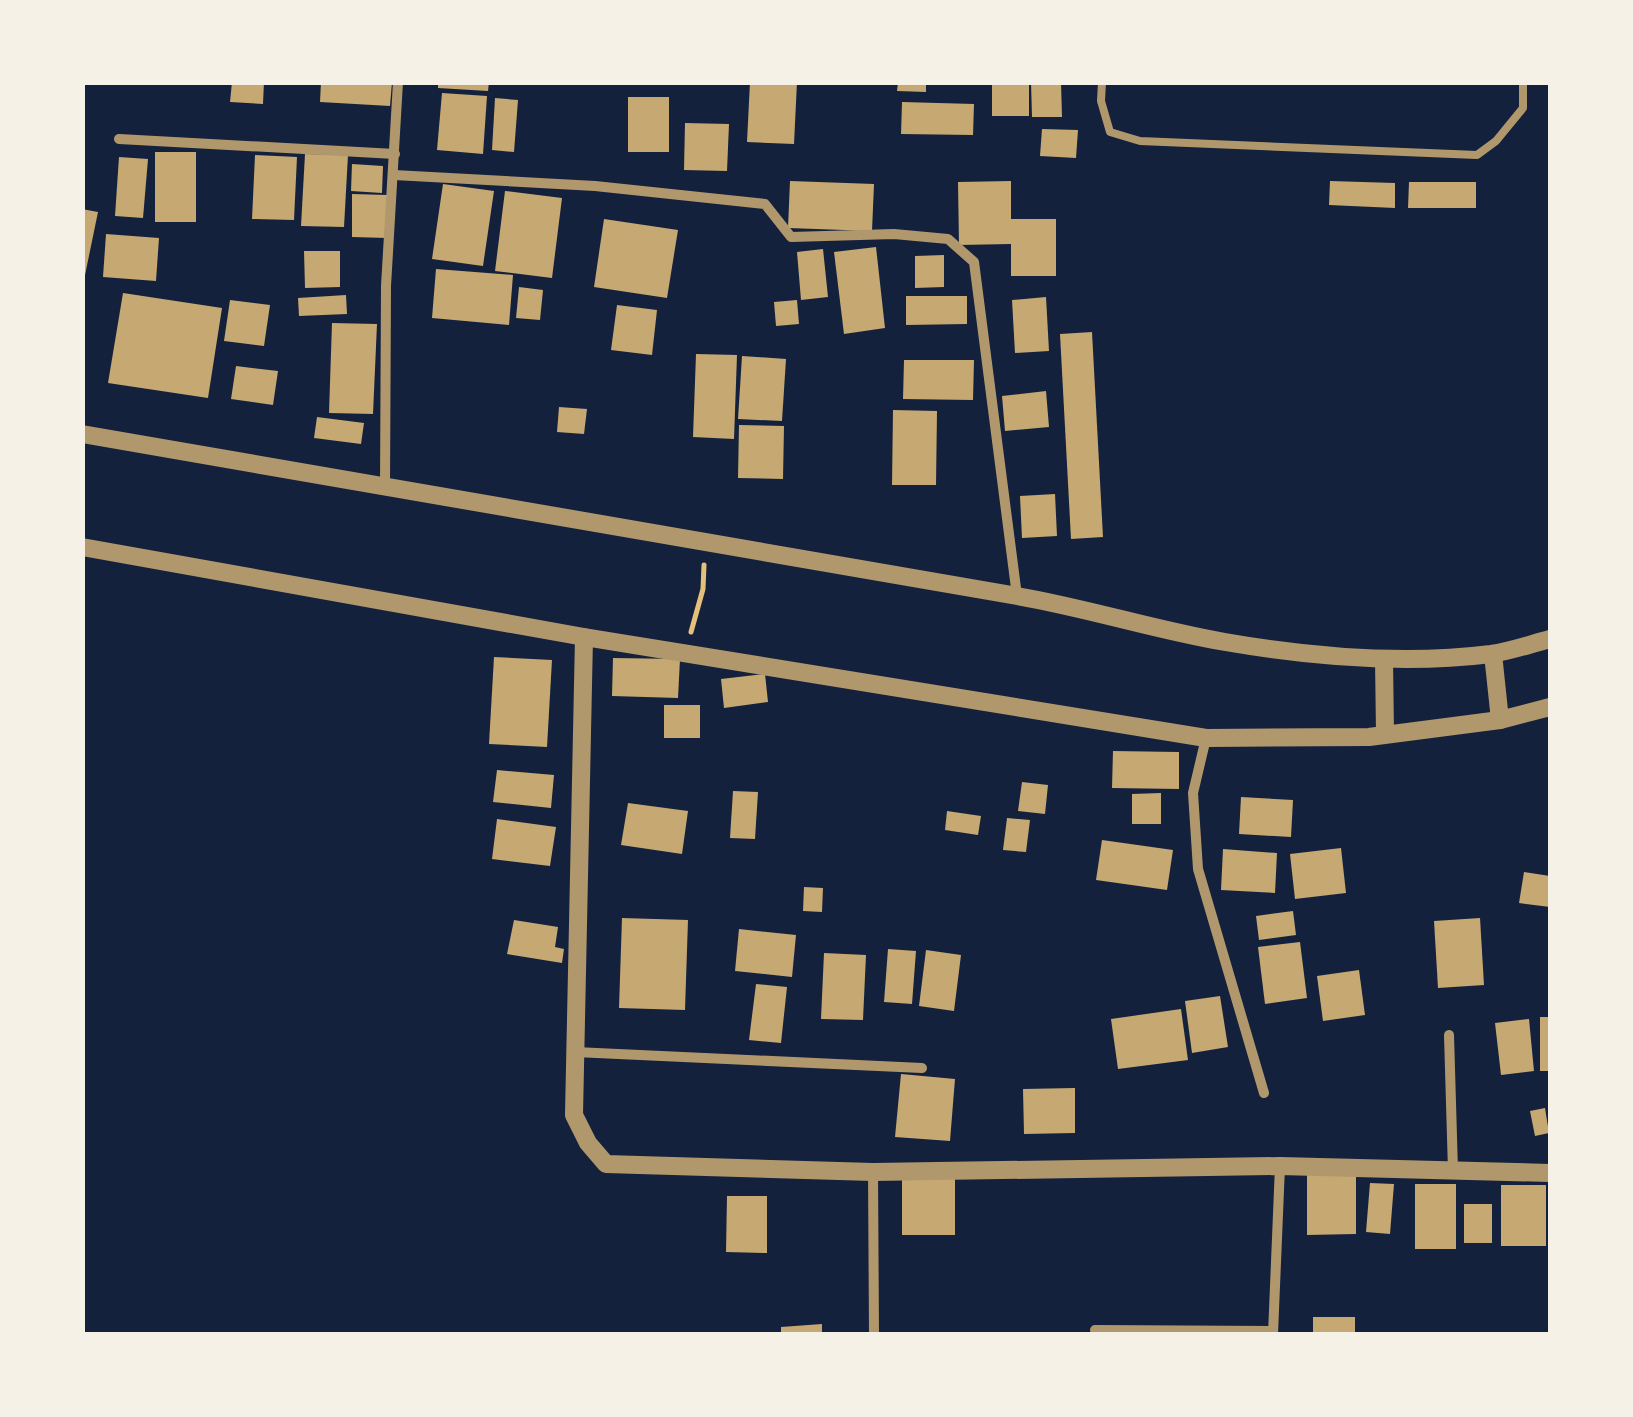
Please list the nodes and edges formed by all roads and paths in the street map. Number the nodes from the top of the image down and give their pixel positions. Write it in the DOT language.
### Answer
graph roads {
  1 [pos="398,82"];
  2 [pos="1102,82"];
  3 [pos="1523,82"];
  4 [pos="119,139"];
  5 [pos="395,154"];
  6 [pos="394,175"];
  7 [pos="82,434"];
  8 [pos="385,487"];
  9 [pos="696,539"];
  10 [pos="82,547"];
  11 [pos="1017,596"];
  12 [pos="584,637"];
  13 [pos="1550,639"];
  14 [pos="678,652"];
  15 [pos="1493,654"];
  16 [pos="1384,659"];
  17 [pos="1550,706"];
  18 [pos="1500,720"];
  19 [pos="1385,734"];
  20 [pos="1206,738"];
  21 [pos="1448,1035"];
  22 [pos="576,1052"];
  23 [pos="922,1068"];
  24 [pos="1264,1092"];
  25 [pos="1280,1166"];
  26 [pos="1453,1170"];
  27 [pos="873,1172"];
  28 [pos="1550,1173"];
  29 [pos="1096,1330"];
  30 [pos="1273,1333"];
  31 [pos="874,1334"];
  1 -- 5 [label="street"];
  2 -- 3 [label="lane"];
  4 -- 5 [label="street"];
  5 -- 6 [label="street"];
  6 -- 8 [label="street"];
  6 -- 11 [label="street"];
  7 -- 8 [label="street"];
  8 -- 9 [label="street"];
  9 -- 11 [label="street"];
  9 -- 14 [label="path"];
  10 -- 12 [label="street"];
  11 -- 16 [label="street"];
  12 -- 14 [label="street"];
  12 -- 22 [label="street"];
  13 -- 15 [label="street"];
  14 -- 20 [label="street"];
  15 -- 16 [label="street"];
  15 -- 18 [label="street"];
  16 -- 19 [label="street"];
  17 -- 18 [label="street"];
  18 -- 19 [label="street"];
  19 -- 20 [label="street"];
  20 -- 24 [label="street"];
  21 -- 26 [label="street"];
  22 -- 23 [label="street"];
  22 -- 27 [label="street"];
  25 -- 26 [label="street"];
  25 -- 27 [label="street"];
  25 -- 30 [label="street"];
  26 -- 28 [label="street"];
  27 -- 31 [label="street"];
  29 -- 30 [label="street"];
}
